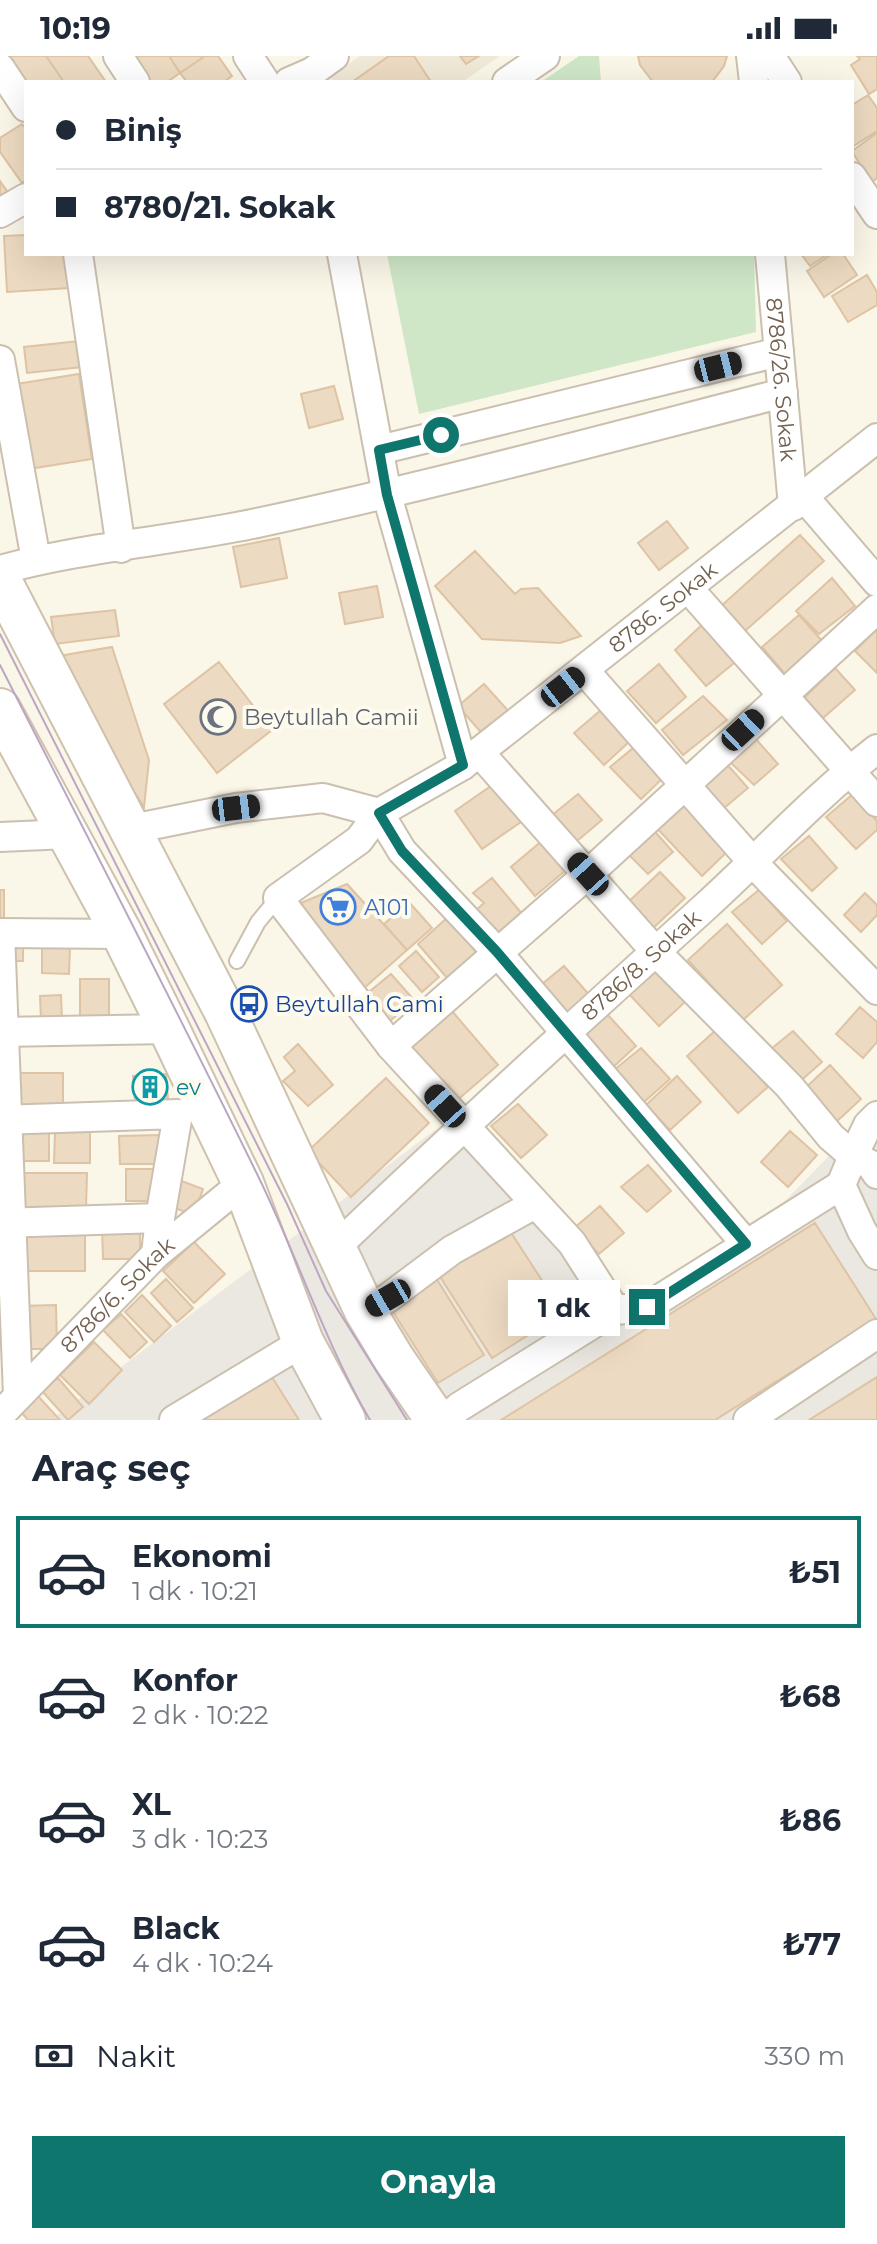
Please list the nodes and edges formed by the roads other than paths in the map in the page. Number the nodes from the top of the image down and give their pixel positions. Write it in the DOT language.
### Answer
graph roads {
  1 [pos="118,56"];
  2 [pos="248,56"];
  3 [pos="545,56"];
  4 [pos="751,56"];
  5 [pos="770,56"];
  6 [pos="0,68"];
  7 [pos="134,80"];
  8 [pos="264,80"];
  9 [pos="510,80"];
  10 [pos="754,80"];
  11 [pos="786,80"];
  12 [pos="24,104"];
  13 [pos="854,180"];
  14 [pos="24,199"];
  15 [pos="0,213"];
  16 [pos="877,214"];
  17 [pos="78,256"];
  18 [pos="342,256"];
  19 [pos="770,256"];
  20 [pos="779,352"];
  21 [pos="0,360"];
  22 [pos="783,393"];
  23 [pos="877,438"];
  24 [pos="379,450"];
  25 [pos="387,495"];
  26 [pos="799,501"];
  27 [pos="121,548"];
  28 [pos="36,560"];
  29 [pos="0,570"];
  30 [pos="0,579"];
  31 [pos="877,582"];
  32 [pos="688,588"];
  33 [pos="877,609"];
  34 [pos="584,670"];
  35 [pos="782,695"];
  36 [pos="0,709"];
  37 [pos="877,749"];
  38 [pos="471,758"];
  39 [pos="849,771"];
  40 [pos="684,784"];
  41 [pos="877,802"];
  42 [pos="379,813"];
  43 [pos="132,829"];
  44 [pos="68,834"];
  45 [pos="0,837"];
  46 [pos="754,863"];
  47 [pos="588,874"];
  48 [pos="278,898"];
  49 [pos="0,933"];
  50 [pos="122,934"];
  51 [pos="497,952"];
  52 [pos="656,952"];
  53 [pos="237,961"];
  54 [pos="877,990"];
  55 [pos="169,1029"];
  56 [pos="2,1032"];
  57 [pos="566,1033"];
  58 [pos="391,1046"];
  59 [pos="877,1116"];
  60 [pos="4,1119"];
  61 [pos="462,1126"];
  62 [pos="853,1156"];
  63 [pos="877,1174"];
  64 [pos="243,1183"];
  65 [pos="841,1185"];
  66 [pos="535,1204"];
  67 [pos="160,1218"];
  68 [pos="6,1223"];
  69 [pos="746,1244"];
  70 [pos="334,1249"];
  71 [pos="156,1254"];
  72 [pos="877,1255"];
  73 [pos="615,1310"];
  74 [pos="365,1311"];
  75 [pos="877,1334"];
  76 [pos="303,1342"];
  77 [pos="9,1405"];
  78 [pos="174,1420"];
  79 [pos="345,1420"];
  80 [pos="436,1420"];
  81 [pos="444,1420"];
  82 [pos="748,1420"];
  1 -- 7 [label="street"];
  2 -- 8 [label="street"];
  3 -- 9 [label="street"];
  4 -- 10 [label="street"];
  5 -- 11 [label="street"];
  6 -- 12 [label="street"];
  13 -- 16 [label="street"];
  14 -- 15 [label="street"];
  17 -- 27 [label="street"];
  18 -- 24 [label="street"];
  19 -- 20 [label="street, 8786/26. Sokak"];
  20 -- 22 [label="street, 8786/26. Sokak"];
  20 -- 24 [label="street"];
  21 -- 28 [label="street"];
  22 -- 25 [label="street"];
  22 -- 26 [label="street, 8786/26. Sokak"];
  23 -- 26 [label="street, 8786. Sokak"];
  24 -- 25 [label="street"];
  25 -- 27 [label="street"];
  25 -- 38 [label="street"];
  26 -- 31 [label="street"];
  26 -- 32 [label="street, 8786. Sokak"];
  27 -- 28 [label="street"];
  28 -- 29 [label="street"];
  30 -- 43 [label="street"];
  32 -- 34 [label="street, 8786. Sokak"];
  32 -- 35 [label="street"];
  33 -- 35 [label="street"];
  34 -- 38 [label="street, 8786. Sokak"];
  34 -- 40 [label="street"];
  35 -- 39 [label="street"];
  35 -- 40 [label="street"];
  36 -- 44 [label="street"];
  37 -- 39 [label="street, 8786/8. Sokak"];
  38 -- 42 [label="street, 8786. Sokak"];
  38 -- 47 [label="street"];
  39 -- 41 [label="street"];
  39 -- 46 [label="street, 8786/8. Sokak"];
  40 -- 46 [label="street"];
  40 -- 47 [label="street"];
  42 -- 43 [label="street"];
  42 -- 48 [label="street, 8786. Sokak"];
  42 -- 51 [label="street"];
  43 -- 70 [label="street"];
  44 -- 45 [label="street"];
  44 -- 50 [label="street"];
  46 -- 52 [label="street, 8786/8. Sokak"];
  46 -- 54 [label="street"];
  47 -- 51 [label="street"];
  47 -- 52 [label="street"];
  48 -- 53 [label="lane, 8786. Sokak"];
  48 -- 58 [label="street"];
  49 -- 50 [label="street"];
  49 -- 56 [label="street"];
  50 -- 55 [label="street"];
  51 -- 57 [label="street"];
  51 -- 58 [label="street"];
  52 -- 57 [label="street, 8786/8. Sokak"];
  52 -- 62 [label="street"];
  55 -- 56 [label="street"];
  55 -- 64 [label="street"];
  56 -- 60 [label="street"];
  57 -- 61 [label="street, 8786/8. Sokak"];
  57 -- 69 [label="street"];
  58 -- 61 [label="street"];
  59 -- 62 [label="street"];
  60 -- 67 [label="street"];
  60 -- 68 [label="street"];
  61 -- 66 [label="street"];
  61 -- 70 [label="street, 8786/8. Sokak"];
  62 -- 63 [label="street"];
  62 -- 65 [label="street"];
  64 -- 71 [label="street, 8786/6. Sokak"];
  64 -- 76 [label="street"];
  65 -- 69 [label="street"];
  65 -- 72 [label="street"];
  66 -- 73 [label="street"];
  66 -- 74 [label="street"];
  67 -- 68 [label="street"];
  67 -- 71 [label="street"];
  68 -- 77 [label="street"];
  69 -- 73 [label="street"];
  70 -- 74 [label="street"];
  71 -- 77 [label="street, 8786/6. Sokak"];
  73 -- 81 [label="street"];
  74 -- 80 [label="street"];
  75 -- 82 [label="street"];
  76 -- 78 [label="street"];
  76 -- 79 [label="street"];
}
